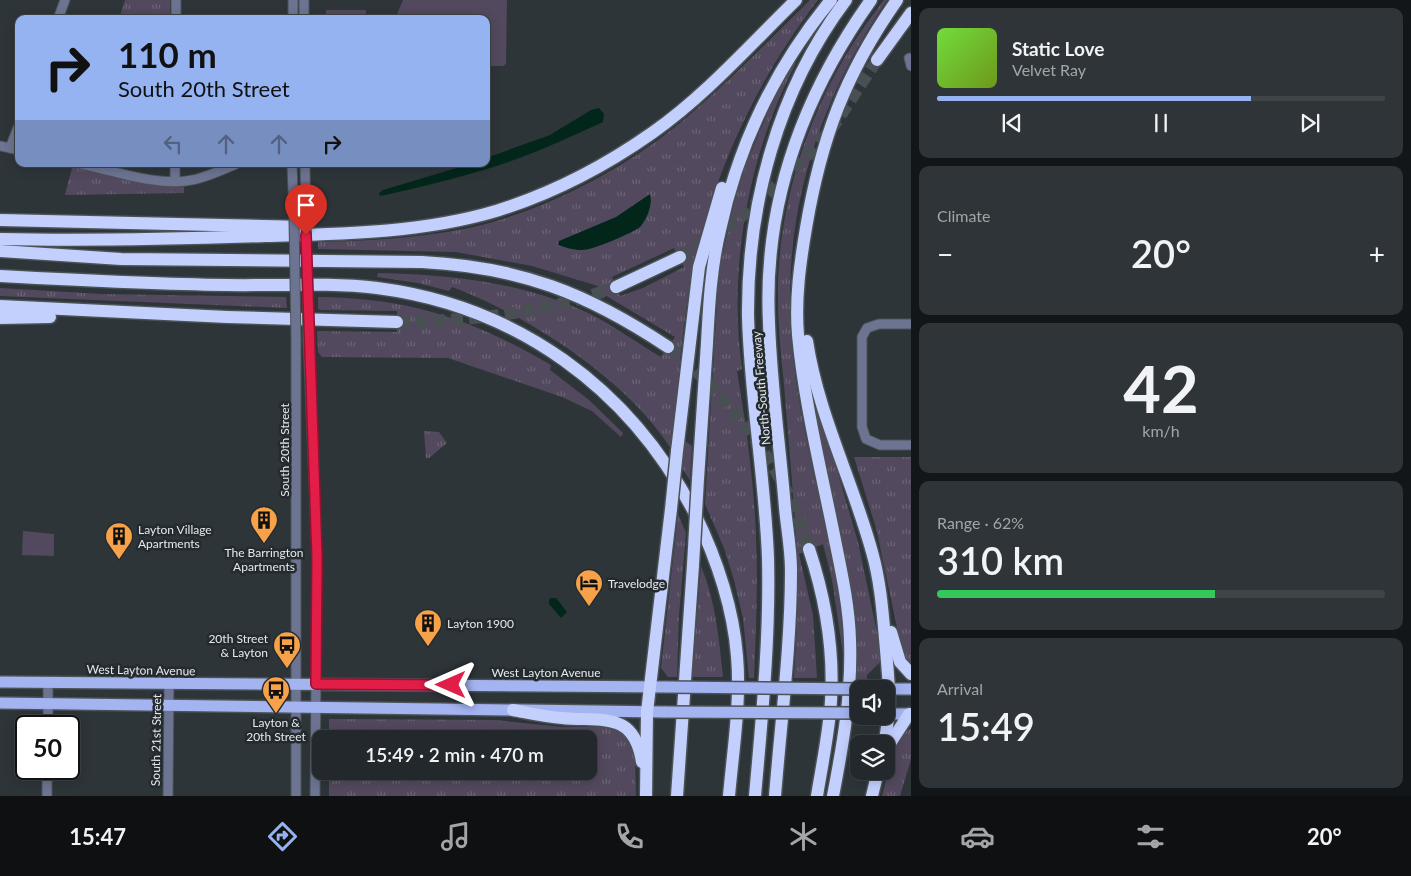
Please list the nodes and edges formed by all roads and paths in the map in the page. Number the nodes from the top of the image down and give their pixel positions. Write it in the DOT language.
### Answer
graph roads {
  1 [pos="65,0"];
  2 [pos="176,0"];
  3 [pos="293,0"];
  4 [pos="304,0"];
  5 [pos="796,0"];
  6 [pos="830,0"];
  7 [pos="846,0"];
  8 [pos="871,0"];
  9 [pos="897,0"];
  10 [pos="911,13"];
  11 [pos="59,15"];
  12 [pos="176,15"];
  13 [pos="293,15"];
  14 [pos="304,15"];
  15 [pos="877,60"];
  16 [pos="0,146"];
  17 [pos="14,149"];
  18 [pos="738,164"];
  19 [pos="96,167"];
  20 [pos="175,167"];
  21 [pos="228,167"];
  22 [pos="292,167"];
  23 [pos="305,167"];
  24 [pos="175,181"];
  25 [pos="0,220"];
  26 [pos="349,232"];
  27 [pos="0,238"];
  28 [pos="804,239"];
  29 [pos="0,251"];
  30 [pos="680,257"];
  31 [pos="0,276"];
  32 [pos="616,287"];
  33 [pos="0,306"];
  34 [pos="100,312"];
  35 [pos="0,318"];
  36 [pos="397,322"];
  37 [pos="911,324"];
  38 [pos="668,347"];
  39 [pos="296,402"];
  40 [pos="310,402"];
  41 [pos="911,445"];
  42 [pos="809,550"];
  43 [pos="882,605"];
  44 [pos="911,674"];
  45 [pos="890,680"];
  46 [pos="0,682"];
  47 [pos="48,683"];
  48 [pos="169,684"];
  49 [pos="296,684"];
  50 [pos="316,684"];
  51 [pos="650,687"];
  52 [pos="895,688"];
  53 [pos="911,688"];
  54 [pos="850,689"];
  55 [pos="0,703"];
  56 [pos="48,704"];
  57 [pos="169,705"];
  58 [pos="296,707"];
  59 [pos="316,707"];
  60 [pos="512,710"];
  61 [pos="647,712"];
  62 [pos="850,713"];
  63 [pos="895,714"];
  64 [pos="910,714"];
  65 [pos="48,715"];
  66 [pos="894,735"];
  67 [pos="47,780"];
  68 [pos="876,780"];
  69 [pos="645,791"];
  70 [pos="47,796"];
  71 [pos="168,796"];
  72 [pos="296,796"];
  73 [pos="316,796"];
  74 [pos="678,796"];
  75 [pos="729,796"];
  76 [pos="755,796"];
  77 [pos="774,796"];
  78 [pos="817,796"];
  79 [pos="833,796"];
  80 [pos="872,796"];
  1 -- 11 [label="street"];
  2 -- 12 [label="street"];
  3 -- 13 [label="street"];
  4 -- 14 [label="street"];
  5 -- 26 [label="highway"];
  6 -- 18 [label="highway"];
  7 -- 76 [label="highway, North-South Freeway"];
  8 -- 77 [label="highway, North-South Freeway"];
  9 -- 28 [label="highway"];
  10 -- 15 [label="highway"];
  16 -- 17 [label="street"];
  18 -- 51 [label="highway, bridge"];
  18 -- 74 [label="highway, bridge"];
  19 -- 24 [label="street"];
  20 -- 24 [label="street"];
  21 -- 24 [label="street"];
  22 -- 39 [label="street, South 20th Street, bridge"];
  23 -- 40 [label="street, bridge"];
  25 -- 26 [label="highway"];
  26 -- 27 [label="highway"];
  28 -- 43 [label="highway"];
  28 -- 79 [label="highway"];
  29 -- 38 [label="highway"];
  30 -- 32 [label="highway"];
  31 -- 75 [label="highway"];
  33 -- 34 [label="highway"];
  34 -- 35 [label="highway"];
  34 -- 36 [label="highway"];
  37 -- 41 [label="street"];
  39 -- 40 [label="street"];
  39 -- 49 [label="street, South 20th Street"];
  40 -- 50 [label="street"];
  42 -- 78 [label="highway"];
  43 -- 44 [label="highway"];
  43 -- 45 [label="highway"];
  46 -- 47 [label="main road, West Layton Avenue"];
  47 -- 48 [label="main road, West Layton Avenue"];
  47 -- 56 [label="street"];
  48 -- 49 [label="main road, West Layton Avenue"];
  48 -- 57 [label="street, South 21st Street"];
  49 -- 50 [label="main road, West Layton Avenue"];
  49 -- 58 [label="street, South 20th Street"];
  50 -- 51 [label="main road, West Layton Avenue"];
  50 -- 59 [label="street"];
  51 -- 54 [label="main road, West Layton Avenue, bridge"];
  51 -- 61 [label="highway"];
  52 -- 53 [label="main road, West Layton Avenue"];
  55 -- 56 [label="main road"];
  56 -- 57 [label="main road"];
  56 -- 65 [label="street"];
  57 -- 58 [label="main road"];
  57 -- 71 [label="street, South 21st Street"];
  58 -- 59 [label="main road"];
  58 -- 72 [label="street, South 20th Street"];
  59 -- 60 [label="main road"];
  59 -- 73 [label="street"];
  60 -- 61 [label="main road"];
  60 -- 69 [label="highway"];
  61 -- 62 [label="main road, bridge"];
  61 -- 69 [label="highway"];
  63 -- 64 [label="main road"];
  64 -- 66 [label="highway"];
  67 -- 70 [label="street"];
  68 -- 80 [label="highway"];
}
